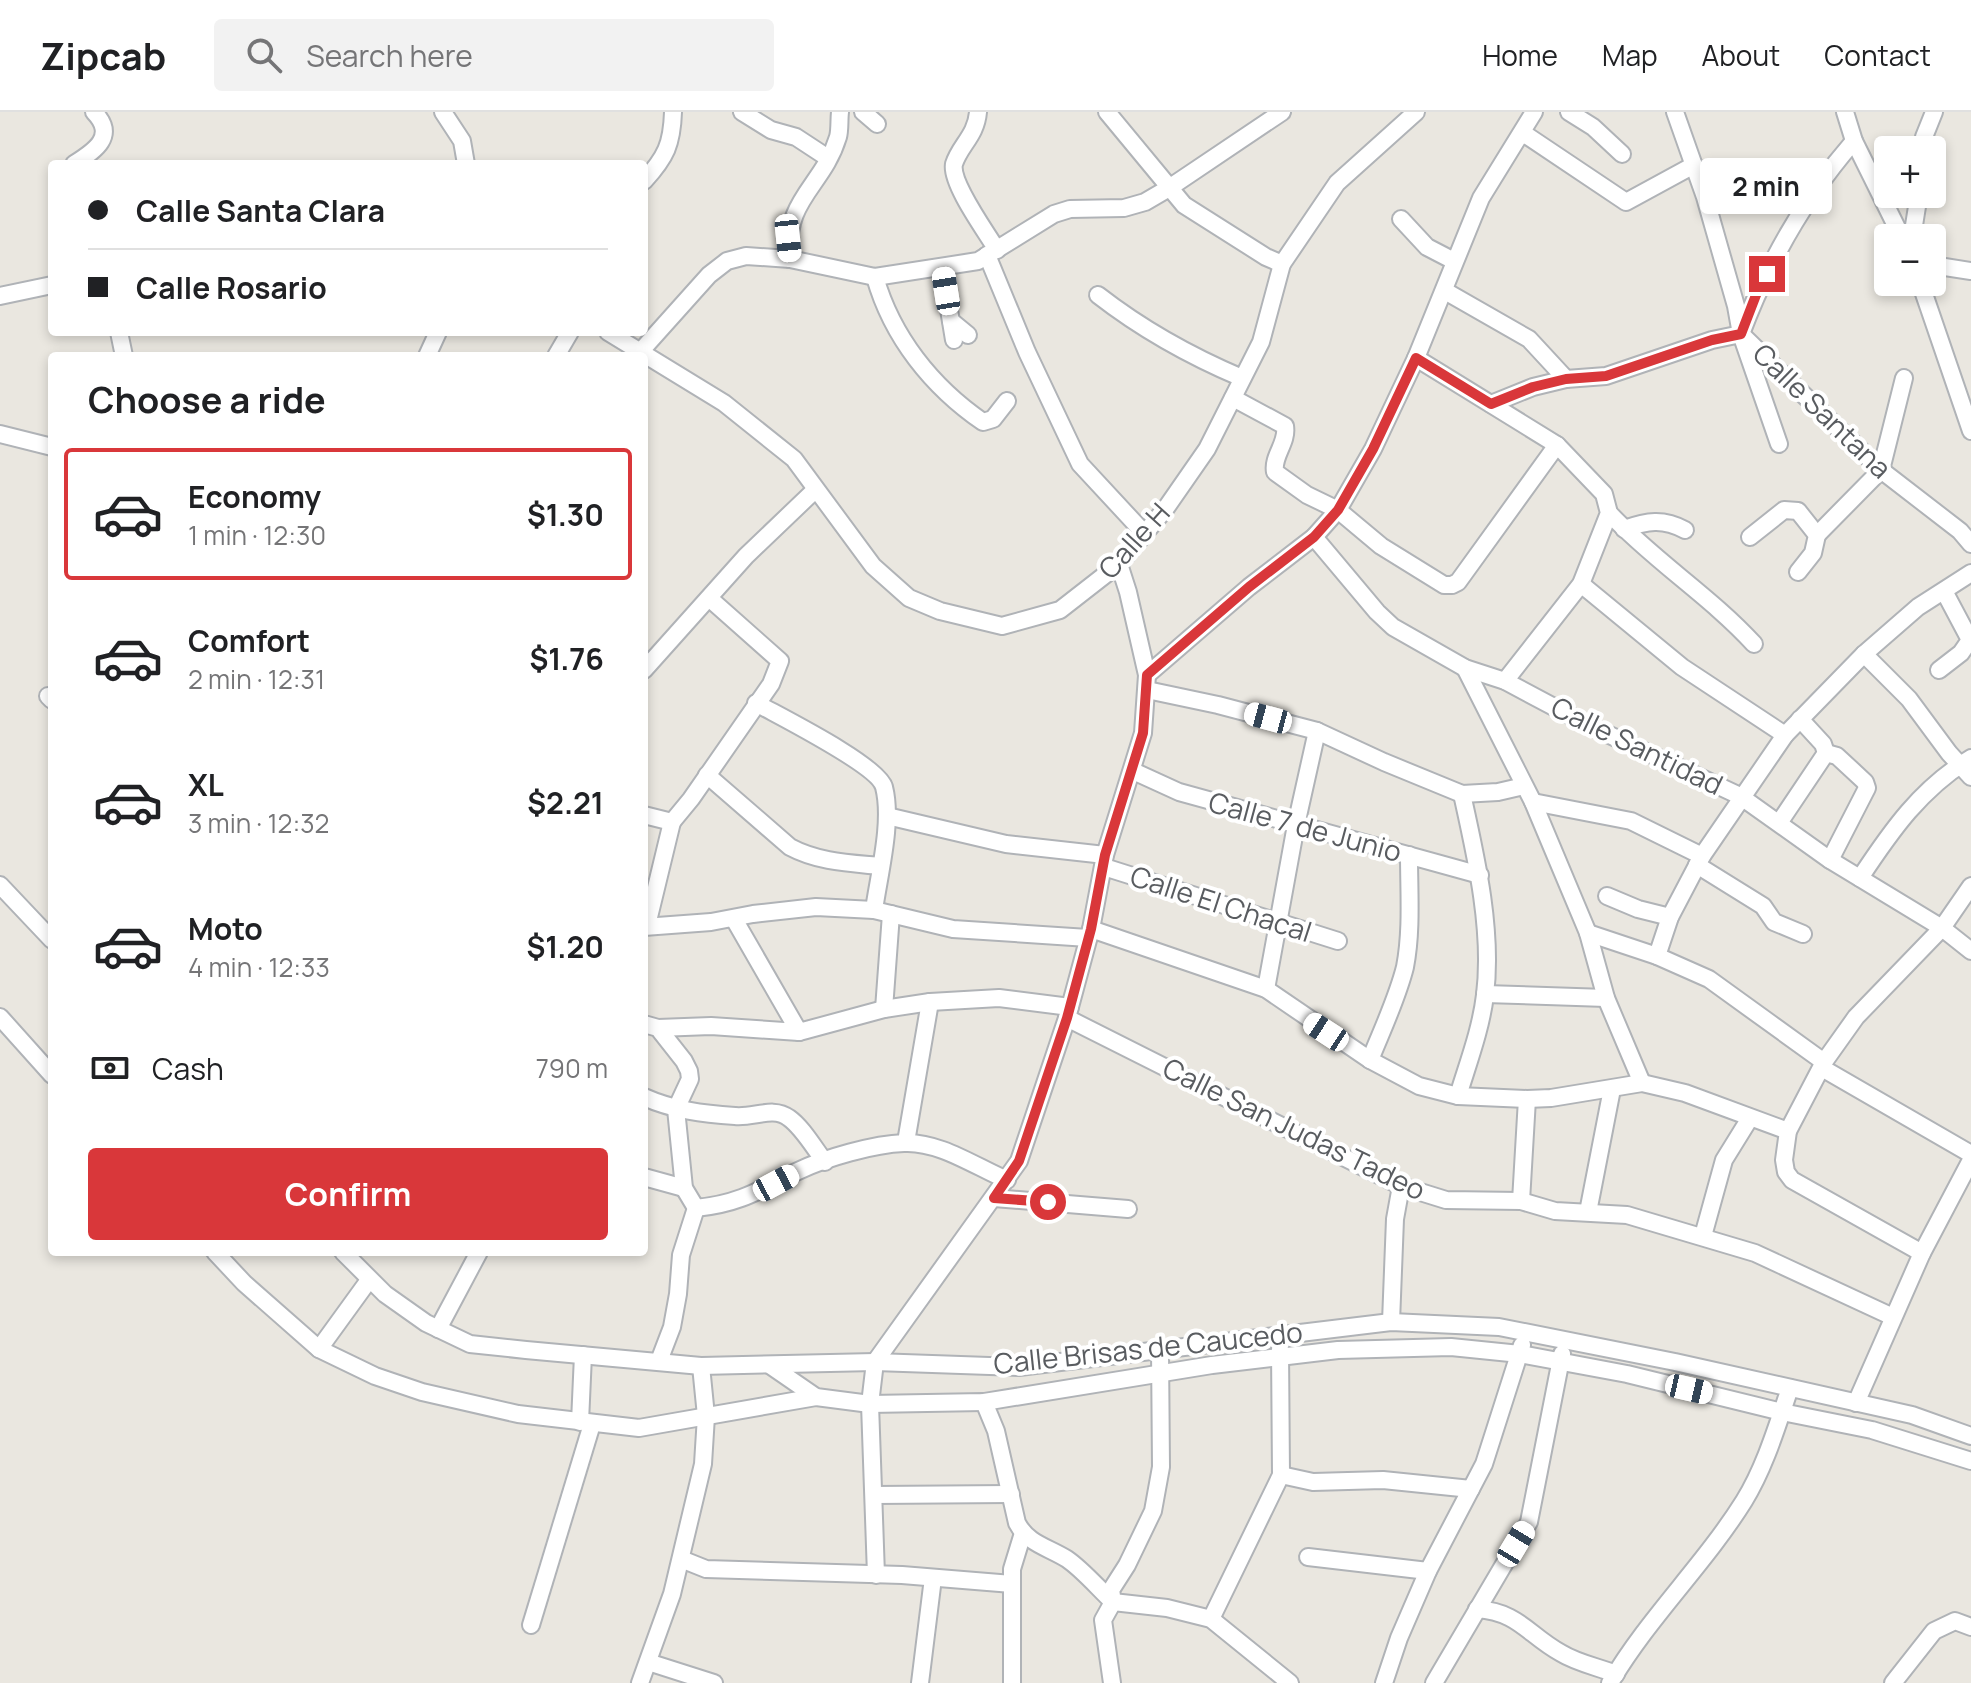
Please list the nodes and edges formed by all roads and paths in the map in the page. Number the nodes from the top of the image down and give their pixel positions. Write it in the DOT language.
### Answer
graph roads {
  1 [pos="94,112"];
  2 [pos="443,112"];
  3 [pos="673,112"];
  4 [pos="742,112"];
  5 [pos="840,112"];
  6 [pos="863,112"];
  7 [pos="978,112"];
  8 [pos="1107,112"];
  9 [pos="1282,112"];
  10 [pos="1416,112"];
  11 [pos="1534,112"];
  12 [pos="1569,112"];
  13 [pos="1675,112"];
  14 [pos="1845,112"];
  15 [pos="1934,112"];
  16 [pos="877,124"];
  17 [pos="1523,133"];
  18 [pos="1924,136"];
  19 [pos="1854,141"];
  20 [pos="1622,154"];
  21 [pos="828,158"];
  22 [pos="80,160"];
  23 [pos="465,160"];
  24 [pos="1694,165"];
  25 [pos="648,176"];
  26 [pos="1169,188"];
  27 [pos="1401,219"];
  28 [pos="1895,224"];
  29 [pos="992,252"];
  30 [pos="790,259"];
  31 [pos="1454,261"];
  32 [pos="1282,264"];
  33 [pos="942,267"];
  34 [pos="1946,267"];
  35 [pos="1971,271"];
  36 [pos="875,277"];
  37 [pos="48,286"];
  38 [pos="1445,291"];
  39 [pos="1098,295"];
  40 [pos="0,296"];
  41 [pos="1925,296"];
  42 [pos="1741,334"];
  43 [pos="614,336"];
  44 [pos="961,338"];
  45 [pos="640,352"];
  46 [pos="648,357"];
  47 [pos="1416,358"];
  48 [pos="1242,378"];
  49 [pos="1904,378"];
  50 [pos="1566,379"];
  51 [pos="1233,398"];
  52 [pos="1007,401"];
  53 [pos="1491,404"];
  54 [pos="1971,431"];
  55 [pos="0,434"];
  56 [pos="1779,444"];
  57 [pos="1557,445"];
  58 [pos="48,446"];
  59 [pos="1881,470"];
  60 [pos="815,490"];
  61 [pos="1338,510"];
  62 [pos="1609,513"];
  63 [pos="1624,529"];
  64 [pos="1685,530"];
  65 [pos="1144,533"];
  66 [pos="1817,535"];
  67 [pos="1314,537"];
  68 [pos="1750,537"];
  69 [pos="1971,544"];
  70 [pos="1119,564"];
  71 [pos="1798,572"];
  72 [pos="1971,573"];
  73 [pos="1581,584"];
  74 [pos="1944,591"];
  75 [pos="709,598"];
  76 [pos="1754,644"];
  77 [pos="1864,654"];
  78 [pos="648,666"];
  79 [pos="1465,668"];
  80 [pos="1939,670"];
  81 [pos="1505,681"];
  82 [pos="1147,683"];
  83 [pos="756,703"];
  84 [pos="1800,719"];
  85 [pos="1317,731"];
  86 [pos="1785,735"];
  87 [pos="1826,753"];
  88 [pos="1967,767"];
  89 [pos="1133,771"];
  90 [pos="707,775"];
  91 [pos="1524,786"];
  92 [pos="1462,794"];
  93 [pos="1740,796"];
  94 [pos="1533,802"];
  95 [pos="648,816"];
  96 [pos="887,816"];
  97 [pos="672,822"];
  98 [pos="1779,823"];
  99 [pos="1296,825"];
  100 [pos="1409,855"];
  101 [pos="1700,860"];
  102 [pos="1830,860"];
  103 [pos="1105,861"];
  104 [pos="880,866"];
  105 [pos="1480,875"];
  106 [pos="1860,878"];
  107 [pos="0,885"];
  108 [pos="1971,886"];
  109 [pos="1607,896"];
  110 [pos="874,910"];
  111 [pos="891,914"];
  112 [pos="1670,917"];
  113 [pos="648,919"];
  114 [pos="734,919"];
  115 [pos="1278,923"];
  116 [pos="648,925"];
  117 [pos="1942,928"];
  118 [pos="48,931"];
  119 [pos="1089,933"];
  120 [pos="1588,933"];
  121 [pos="1803,934"];
  122 [pos="1338,941"];
  123 [pos="1971,951"];
  124 [pos="1657,956"];
  125 [pos="1266,989"];
  126 [pos="1485,994"];
  127 [pos="1606,998"];
  128 [pos="930,1002"];
  129 [pos="884,1009"];
  130 [pos="1069,1012"];
  131 [pos="0,1017"];
  132 [pos="651,1026"];
  133 [pos="799,1032"];
  134 [pos="1370,1060"];
  135 [pos="1823,1065"];
  136 [pos="48,1071"];
  137 [pos="1642,1083"];
  138 [pos="1612,1089"];
  139 [pos="1458,1096"];
  140 [pos="648,1098"];
  141 [pos="1527,1099"];
  142 [pos="676,1109"];
  143 [pos="1750,1118"];
  144 [pos="1788,1131"];
  145 [pos="906,1142"];
  146 [pos="1971,1157"];
  147 [pos="825,1162"];
  148 [pos="648,1178"];
  149 [pos="1007,1180"];
  150 [pos="1401,1186"];
  151 [pos="684,1188"];
  152 [pos="994,1198"];
  153 [pos="1521,1201"];
  154 [pos="696,1208"];
  155 [pos="1128,1209"];
  156 [pos="1588,1212"];
  157 [pos="1703,1236"];
  158 [pos="1922,1253"];
  159 [pos="219,1256"];
  160 [pos="347,1256"];
  161 [pos="477,1256"];
  162 [pos="369,1280"];
  163 [pos="1893,1317"];
  164 [pos="1388,1322"];
  165 [pos="438,1329"];
  166 [pos="1527,1332"];
  167 [pos="1280,1336"];
  168 [pos="1565,1340"];
  169 [pos="1385,1347"];
  170 [pos="319,1349"];
  171 [pos="1160,1350"];
  172 [pos="1520,1354"];
  173 [pos="583,1355"];
  174 [pos="1280,1357"];
  175 [pos="659,1361"];
  176 [pos="1561,1361"];
  177 [pos="875,1362"];
  178 [pos="701,1366"];
  179 [pos="771,1366"];
  180 [pos="1019,1367"];
  181 [pos="1160,1375"];
  182 [pos="1790,1388"];
  183 [pos="1024,1394"];
  184 [pos="816,1397"];
  185 [pos="984,1402"];
  186 [pos="1856,1403"];
  187 [pos="870,1404"];
  188 [pos="1782,1412"];
  189 [pos="706,1416"];
  190 [pos="586,1423"];
  191 [pos="1971,1436"];
  192 [pos="1971,1461"];
  193 [pos="1281,1475"];
  194 [pos="1471,1489"];
  195 [pos="1011,1494"];
  196 [pos="874,1495"];
  197 [pos="1023,1533"];
  198 [pos="1308,1557"];
  199 [pos="681,1559"];
  200 [pos="1428,1571"];
  201 [pos="876,1575"];
  202 [pos="933,1578"];
  203 [pos="1012,1584"];
  204 [pos="1113,1602"];
  205 [pos="1477,1609"];
  206 [pos="1211,1619"];
  207 [pos="531,1625"];
  208 [pos="1971,1627"];
  209 [pos="648,1662"];
  210 [pos="1613,1678"];
  211 [pos="640,1683"];
  212 [pos="714,1683"];
  213 [pos="920,1683"];
  214 [pos="1012,1683"];
  215 [pos="1112,1683"];
  216 [pos="1290,1683"];
  217 [pos="1384,1683"];
  218 [pos="1434,1683"];
  219 [pos="1893,1683"];
  1 -- 22 [label="street"];
  2 -- 23 [label="street"];
  3 -- 25 [label="street"];
  4 -- 21 [label="street"];
  5 -- 21 [label="street"];
  6 -- 16 [label="street"];
  7 -- 29 [label="street"];
  8 -- 26 [label="street"];
  9 -- 26 [label="street"];
  10 -- 32 [label="street, Calle H"];
  11 -- 17 [label="street"];
  12 -- 20 [label="street"];
  13 -- 24 [label="street, Calle Santana"];
  14 -- 19 [label="street"];
  15 -- 18 [label="street"];
  17 -- 24 [label="street"];
  17 -- 31 [label="street"];
  19 -- 28 [label="street"];
  19 -- 42 [label="street"];
  21 -- 30 [label="street"];
  24 -- 42 [label="street, Calle Santana"];
  26 -- 29 [label="street"];
  26 -- 32 [label="street"];
  27 -- 31 [label="street"];
  29 -- 33 [label="street"];
  29 -- 65 [label="street"];
  30 -- 36 [label="street"];
  30 -- 45 [label="street"];
  31 -- 38 [label="street"];
  32 -- 48 [label="street, Calle H"];
  33 -- 36 [label="street"];
  33 -- 44 [label="street"];
  34 -- 35 [label="street"];
  36 -- 52 [label="street"];
  37 -- 40 [label="street"];
  38 -- 47 [label="street"];
  38 -- 50 [label="street"];
  39 -- 48 [label="street"];
  41 -- 54 [label="street"];
  42 -- 50 [label="street"];
  42 -- 56 [label="street"];
  42 -- 59 [label="street, Calle Santana"];
  43 -- 45 [label="street, Calle H"];
  46 -- 60 [label="street, Calle H"];
  47 -- 53 [label="street"];
  47 -- 61 [label="street"];
  48 -- 51 [label="street, Calle H"];
  49 -- 59 [label="street"];
  50 -- 53 [label="street"];
  51 -- 61 [label="street"];
  51 -- 65 [label="street, Calle H"];
  53 -- 57 [label="street"];
  55 -- 58 [label="street"];
  57 -- 61 [label="street"];
  57 -- 62 [label="street"];
  59 -- 66 [label="street"];
  59 -- 69 [label="street, Calle Santana"];
  60 -- 70 [label="street, Calle H"];
  60 -- 75 [label="street"];
  61 -- 67 [label="street"];
  62 -- 63 [label="street"];
  62 -- 73 [label="street"];
  63 -- 64 [label="street"];
  63 -- 76 [label="street"];
  65 -- 70 [label="street, Calle H"];
  66 -- 68 [label="street"];
  66 -- 71 [label="street"];
  67 -- 79 [label="street, Calle Santidad"];
  67 -- 82 [label="street"];
  70 -- 82 [label="street"];
  72 -- 74 [label="street"];
  73 -- 81 [label="street"];
  73 -- 86 [label="street"];
  74 -- 77 [label="street"];
  74 -- 80 [label="street"];
  75 -- 78 [label="street"];
  75 -- 83 [label="street"];
  77 -- 84 [label="street"];
  77 -- 88 [label="street"];
  79 -- 81 [label="street, Calle Santidad"];
  79 -- 91 [label="street"];
  81 -- 93 [label="street, Calle Santidad"];
  82 -- 85 [label="street"];
  82 -- 89 [label="street"];
  83 -- 90 [label="street"];
  83 -- 96 [label="street"];
  84 -- 86 [label="street"];
  84 -- 87 [label="street"];
  85 -- 92 [label="street"];
  85 -- 99 [label="street"];
  86 -- 93 [label="street"];
  87 -- 98 [label="street"];
  87 -- 102 [label="street"];
  88 -- 106 [label="street"];
  89 -- 99 [label="street, Calle 7 de Junio"];
  89 -- 103 [label="street"];
  90 -- 97 [label="street"];
  90 -- 104 [label="street"];
  91 -- 92 [label="street"];
  91 -- 94 [label="street"];
  92 -- 105 [label="street"];
  93 -- 98 [label="street, Calle Santidad"];
  93 -- 101 [label="street"];
  94 -- 101 [label="street"];
  94 -- 120 [label="street"];
  95 -- 97 [label="street"];
  96 -- 103 [label="street, Calle El Chacal"];
  96 -- 104 [label="street"];
  97 -- 113 [label="street"];
  98 -- 102 [label="street, Calle Santidad"];
  99 -- 100 [label="street, Calle 7 de Junio"];
  99 -- 115 [label="street"];
  100 -- 105 [label="street, Calle 7 de Junio"];
  100 -- 134 [label="street"];
  101 -- 112 [label="street"];
  101 -- 121 [label="street"];
  102 -- 106 [label="street, Calle Santidad"];
  103 -- 115 [label="street, Calle El Chacal"];
  103 -- 119 [label="street"];
  104 -- 110 [label="street"];
  105 -- 126 [label="street"];
  106 -- 117 [label="street, Calle Santidad"];
  107 -- 118 [label="street"];
  108 -- 117 [label="street"];
  109 -- 112 [label="street"];
  110 -- 111 [label="street"];
  110 -- 114 [label="street"];
  111 -- 119 [label="street"];
  111 -- 129 [label="street"];
  112 -- 124 [label="street"];
  114 -- 116 [label="street"];
  114 -- 133 [label="street"];
  115 -- 122 [label="street, Calle El Chacal"];
  115 -- 125 [label="street"];
  117 -- 123 [label="street, Calle Santidad"];
  117 -- 135 [label="street"];
  119 -- 125 [label="street"];
  119 -- 130 [label="street"];
  120 -- 124 [label="street"];
  120 -- 127 [label="street"];
  124 -- 135 [label="street"];
  125 -- 134 [label="street"];
  126 -- 127 [label="street"];
  126 -- 139 [label="street"];
  127 -- 137 [label="street"];
  128 -- 129 [label="street, Calle San Judas Tadeo"];
  128 -- 130 [label="street, Calle San Judas Tadeo"];
  128 -- 145 [label="street"];
  129 -- 133 [label="street, Calle San Judas Tadeo"];
  130 -- 149 [label="street"];
  130 -- 150 [label="street, Calle San Judas Tadeo"];
  131 -- 136 [label="street"];
  132 -- 133 [label="street, Calle San Judas Tadeo"];
  132 -- 142 [label="street"];
  134 -- 139 [label="street"];
  135 -- 144 [label="street"];
  135 -- 146 [label="street"];
  137 -- 138 [label="street"];
  137 -- 143 [label="street"];
  138 -- 141 [label="street"];
  138 -- 156 [label="street"];
  139 -- 141 [label="street"];
  140 -- 142 [label="street"];
  141 -- 153 [label="street"];
  142 -- 147 [label="street"];
  142 -- 151 [label="street"];
  143 -- 144 [label="street"];
  143 -- 157 [label="street"];
  144 -- 158 [label="street"];
  145 -- 147 [label="street"];
  145 -- 149 [label="street"];
  146 -- 158 [label="street"];
  147 -- 154 [label="street"];
  148 -- 151 [label="street"];
  149 -- 152 [label="street"];
  150 -- 153 [label="street, Calle San Judas Tadeo"];
  150 -- 164 [label="street"];
  151 -- 154 [label="street"];
  152 -- 155 [label="street"];
  152 -- 177 [label="street"];
  153 -- 156 [label="street, Calle San Judas Tadeo"];
  154 -- 175 [label="street"];
  156 -- 157 [label="street, Calle San Judas Tadeo"];
  157 -- 163 [label="street, Calle San Judas Tadeo"];
  158 -- 163 [label="street"];
  159 -- 170 [label="street"];
  160 -- 162 [label="street, Calle Brisas de Caucedo"];
  161 -- 165 [label="street"];
  162 -- 165 [label="street, Calle Brisas de Caucedo"];
  162 -- 170 [label="street"];
  163 -- 186 [label="street"];
  164 -- 166 [label="street, Calle Brisas de Caucedo"];
  164 -- 167 [label="street, Calle Brisas de Caucedo"];
  164 -- 169 [label="street"];
  165 -- 173 [label="street, Calle Brisas de Caucedo"];
  166 -- 168 [label="street, Calle Brisas de Caucedo"];
  166 -- 172 [label="street"];
  167 -- 171 [label="street, Calle Brisas de Caucedo"];
  167 -- 174 [label="street"];
  168 -- 176 [label="street"];
  168 -- 182 [label="street, Calle Brisas de Caucedo"];
  169 -- 172 [label="street"];
  169 -- 174 [label="street"];
  170 -- 190 [label="street"];
  171 -- 180 [label="street, Calle Brisas de Caucedo"];
  171 -- 181 [label="street"];
  172 -- 176 [label="street"];
  172 -- 194 [label="street"];
  173 -- 175 [label="street, Calle Brisas de Caucedo"];
  173 -- 190 [label="street"];
  174 -- 181 [label="street"];
  174 -- 193 [label="street"];
  175 -- 178 [label="street, Calle Brisas de Caucedo"];
  176 -- 188 [label="street"];
  176 -- 205 [label="street"];
  177 -- 179 [label="street, Calle Brisas de Caucedo"];
  177 -- 180 [label="street, Calle Brisas de Caucedo"];
  177 -- 187 [label="street"];
  178 -- 179 [label="street, Calle Brisas de Caucedo"];
  178 -- 189 [label="street"];
  179 -- 184 [label="street"];
  180 -- 183 [label="street"];
  181 -- 183 [label="street"];
  181 -- 204 [label="street"];
  182 -- 186 [label="street, Calle Brisas de Caucedo"];
  182 -- 188 [label="street"];
  183 -- 185 [label="street"];
  184 -- 187 [label="street"];
  184 -- 189 [label="street"];
  185 -- 187 [label="street"];
  185 -- 195 [label="street"];
  186 -- 191 [label="street, Calle Brisas de Caucedo"];
  187 -- 196 [label="street"];
  188 -- 192 [label="street"];
  188 -- 210 [label="street"];
  189 -- 190 [label="street"];
  189 -- 199 [label="street"];
  190 -- 207 [label="street"];
  193 -- 194 [label="street"];
  193 -- 206 [label="street"];
  194 -- 200 [label="street"];
  195 -- 196 [label="street"];
  195 -- 197 [label="street"];
  196 -- 201 [label="street"];
  197 -- 203 [label="street"];
  197 -- 204 [label="street"];
  198 -- 200 [label="street"];
  199 -- 201 [label="street"];
  199 -- 209 [label="street"];
  200 -- 217 [label="street"];
  201 -- 202 [label="street"];
  202 -- 203 [label="street"];
  202 -- 213 [label="street"];
  203 -- 214 [label="street"];
  204 -- 206 [label="street"];
  204 -- 215 [label="street"];
  205 -- 210 [label="street"];
  205 -- 218 [label="street"];
  206 -- 216 [label="street"];
  208 -- 219 [label="street"];
  209 -- 211 [label="street"];
  209 -- 212 [label="street"];
}
